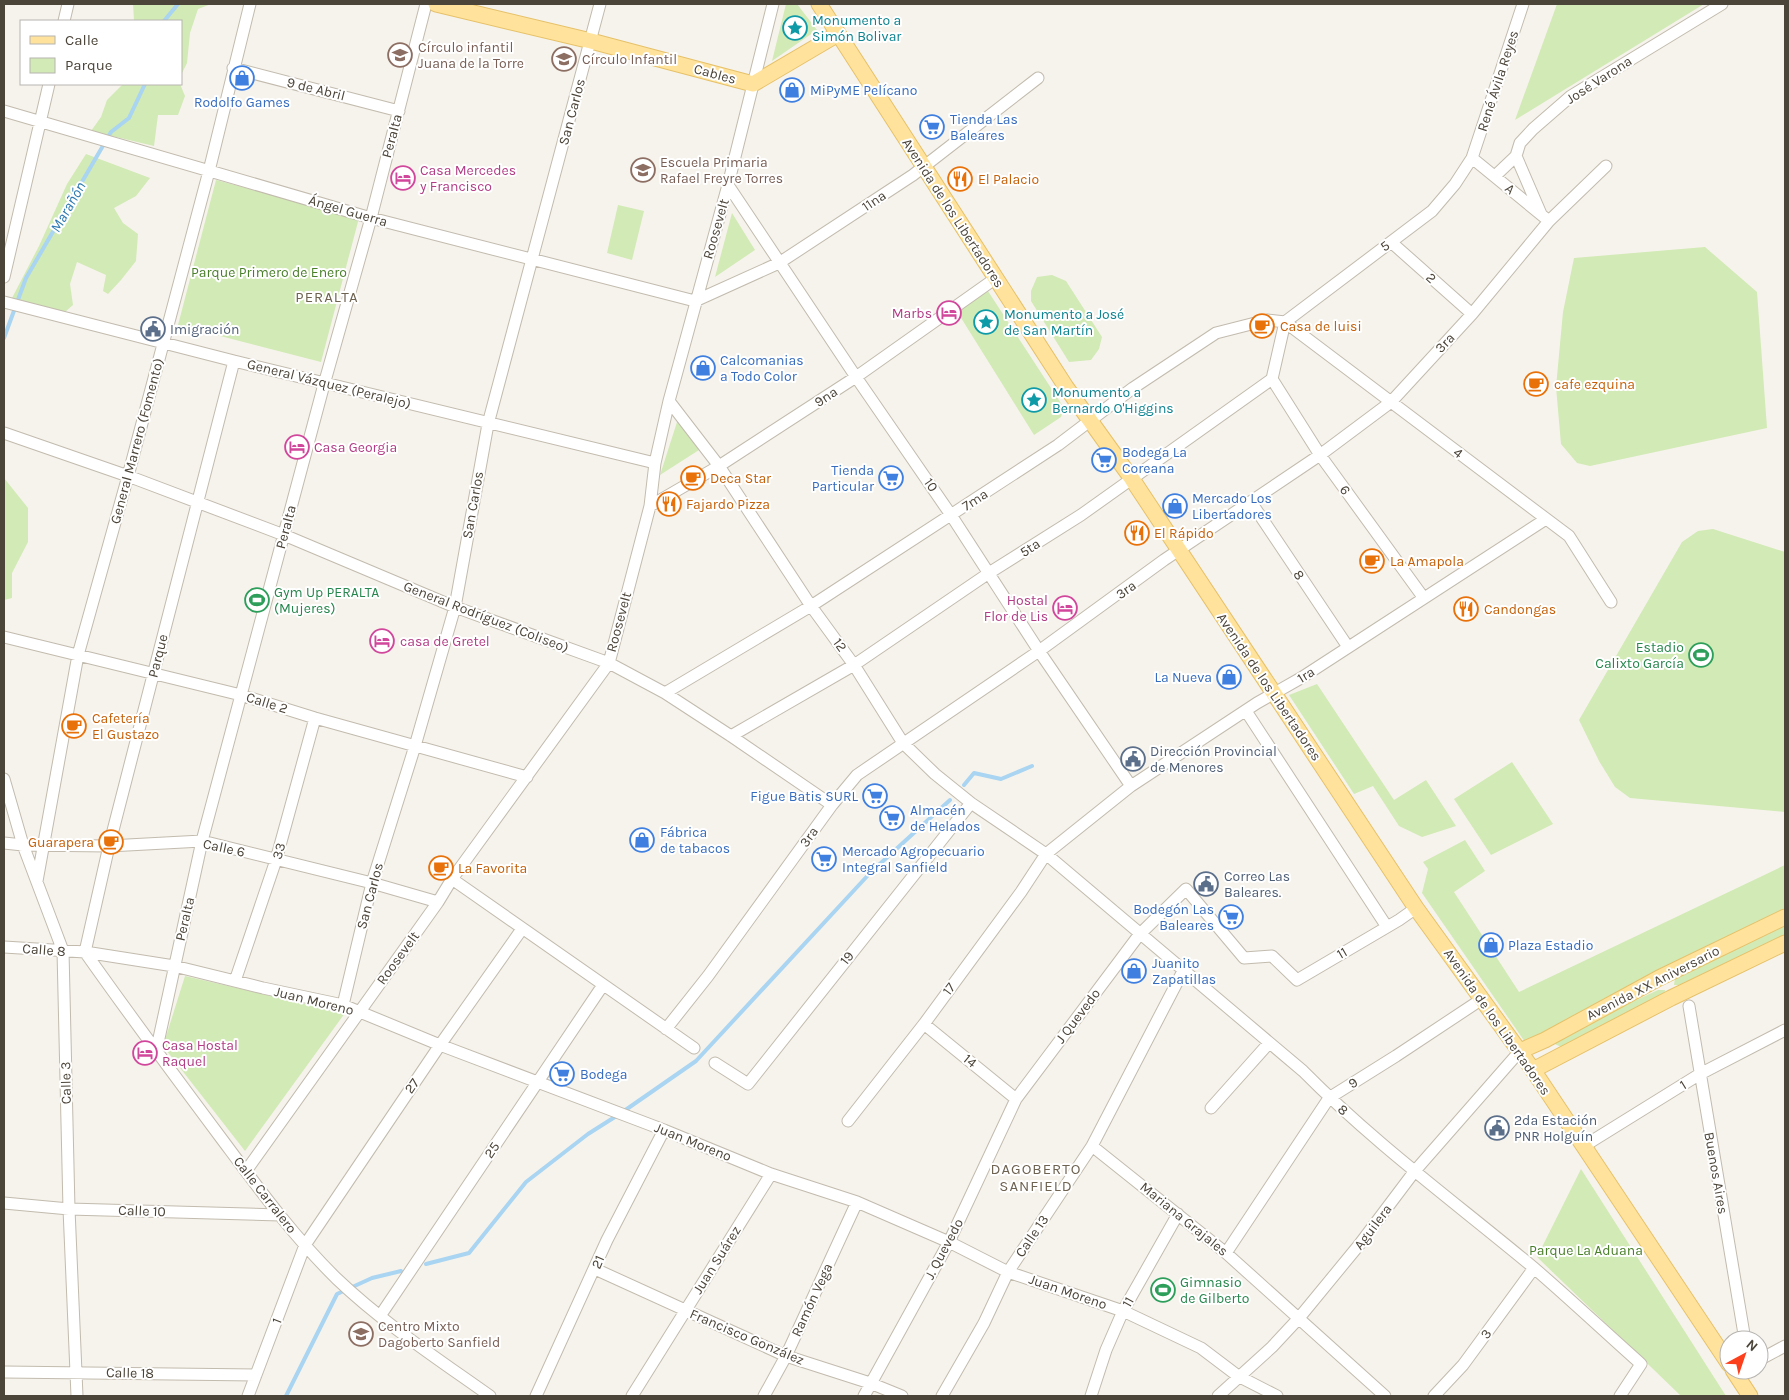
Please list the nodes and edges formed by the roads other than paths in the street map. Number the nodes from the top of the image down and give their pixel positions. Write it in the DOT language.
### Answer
graph roads {
  1 [pos="68,4"];
  2 [pos="250,4"];
  3 [pos="426,4"];
  4 [pos="436,4"];
  5 [pos="600,4"];
  6 [pos="773,4"];
  7 [pos="819,4"];
  8 [pos="1523,4"];
  9 [pos="1722,4"];
  10 [pos="64,20"];
  11 [pos="838,34"];
  12 [pos="591,41"];
  13 [pos="233,68"];
  14 [pos="1038,78"];
  15 [pos="753,84"];
  16 [pos="49,85"];
  17 [pos="398,110"];
  18 [pos="4,111"];
  19 [pos="40,122"];
  20 [pos="1516,156"];
  21 [pos="1472,158"];
  22 [pos="1606,166"];
  23 [pos="923,167"];
  24 [pos="209,171"];
  25 [pos="1494,176"];
  26 [pos="728,185"];
  27 [pos="371,218"];
  28 [pos="1545,218"];
  29 [pos="1391,242"];
  30 [pos="532,260"];
  31 [pos="779,264"];
  32 [pos="4,277"];
  33 [pos="996,278"];
  34 [pos="695,301"];
  35 [pos="4,302"];
  36 [pos="1472,314"];
  37 [pos="1285,322"];
  38 [pos="163,343"];
  39 [pos="234,361"];
  40 [pos="856,377"];
  41 [pos="1272,379"];
  42 [pos="324,382"];
  43 [pos="669,401"];
  44 [pos="1390,402"];
  45 [pos="1091,421"];
  46 [pos="488,424"];
  47 [pos="4,433"];
  48 [pos="1320,455"];
  49 [pos="655,463"];
  50 [pos="719,466"];
  51 [pos="128,476"];
  52 [pos="1132,479"];
  53 [pos="1251,502"];
  54 [pos="196,503"];
  55 [pos="650,506"];
  56 [pos="952,515"];
  57 [pos="1546,519"];
  58 [pos="284,535"];
  59 [pos="1180,551"];
  60 [pos="990,574"];
  61 [pos="1423,597"];
  62 [pos="1611,602"];
  63 [pos="811,606"];
  64 [pos="455,607"];
  65 [pos="4,637"];
  66 [pos="1348,647"];
  67 [pos="1039,651"];
  68 [pos="78,655"];
  69 [pos="608,663"];
  70 [pos="854,665"];
  71 [pos="154,674"];
  72 [pos="665,693"];
  73 [pos="1273,693"];
  74 [pos="241,694"];
  75 [pos="1246,711"];
  76 [pos="315,718"];
  77 [pos="732,736"];
  78 [pos="903,743"];
  79 [pos="415,746"];
  80 [pos="527,777"];
  81 [pos="4,779"];
  82 [pos="1131,786"];
  83 [pos="970,803"];
  84 [pos="832,805"];
  85 [pos="202,841"];
  86 [pos="4,843"];
  87 [pos="23,846"];
  88 [pos="44,846"];
  89 [pos="108,846"];
  90 [pos="1046,854"];
  91 [pos="276,860"];
  92 [pos="452,879"];
  93 [pos="36,881"];
  94 [pos="372,883"];
  95 [pos="438,902"];
  96 [pos="1416,908"];
  97 [pos="1785,917"];
  98 [pos="1387,927"];
  99 [pos="522,929"];
  100 [pos="1140,934"];
  101 [pos="1785,943"];
  102 [pos="4,947"];
  103 [pos="63,951"];
  104 [pos="85,952"];
  105 [pos="1272,956"];
  106 [pos="174,966"];
  107 [pos="1183,971"];
  108 [pos="235,981"];
  109 [pos="604,985"];
  110 [pos="1482,999"];
  111 [pos="343,1005"];
  112 [pos="1689,1006"];
  113 [pos="360,1012"];
  114 [pos="924,1024"];
  115 [pos="666,1029"];
  116 [pos="1785,1030"];
  117 [pos="1269,1043"];
  118 [pos="440,1045"];
  119 [pos="694,1048"];
  120 [pos="1520,1051"];
  121 [pos="156,1052"];
  122 [pos="715,1063"];
  123 [pos="1533,1070"];
  124 [pos="1700,1074"];
  125 [pos="538,1082"];
  126 [pos="1329,1098"];
  127 [pos="1016,1099"];
  128 [pos="1211,1108"];
  129 [pos="848,1121"];
  130 [pos="664,1130"];
  131 [pos="1092,1146"];
  132 [pos="1584,1146"];
  133 [pos="246,1171"];
  134 [pos="1414,1172"];
  135 [pos="771,1174"];
  136 [pos="857,1202"];
  137 [pos="4,1203"];
  138 [pos="70,1209"];
  139 [pos="1178,1214"];
  140 [pos="280,1215"];
  141 [pos="949,1242"];
  142 [pos="305,1245"];
  143 [pos="1226,1253"];
  144 [pos="1534,1268"];
  145 [pos="595,1269"];
  146 [pos="1008,1272"];
  147 [pos="685,1310"];
  148 [pos="1123,1312"];
  149 [pos="380,1316"];
  150 [pos="1298,1318"];
  151 [pos="1743,1330"];
  152 [pos="1719,1346"];
  153 [pos="1785,1346"];
  154 [pos="1769,1355"];
  155 [pos="786,1356"];
  156 [pos="4,1372"];
  157 [pos="76,1373"];
  158 [pos="256,1375"];
  159 [pos="1238,1376"];
  160 [pos="1741,1380"];
  161 [pos="870,1383"];
  162 [pos="77,1396"];
  163 [pos="248,1396"];
  164 [pos="490,1396"];
  165 [pos="536,1396"];
  166 [pos="632,1396"];
  167 [pos="764,1396"];
  168 [pos="864,1396"];
  169 [pos="902,1396"];
  170 [pos="942,1396"];
  171 [pos="1091,1396"];
  172 [pos="1218,1396"];
  173 [pos="1277,1396"];
  174 [pos="1384,1396"];
  175 [pos="1434,1396"];
  176 [pos="1620,1396"];
  177 [pos="1750,1396"];
  1 -- 10 [label="street"];
  2 -- 13 [label="street, General Marrero (Fomento)"];
  3 -- 17 [label="street, Peralta"];
  4 -- 12 [label="main road, Cables"];
  5 -- 12 [label="street, San Carlos"];
  6 -- 15 [label="street, Roosevelt"];
  7 -- 11 [label="main road, Avenida de los Libertadores"];
  8 -- 21 [label="street, René Ávila Reyes"];
  9 -- 20 [label="street, José Varona"];
  11 -- 15 [label="main road, Cables"];
  11 -- 23 [label="main road, Avenida de los Libertadores"];
  12 -- 15 [label="main road, Cables"];
  12 -- 30 [label="street, San Carlos"];
  13 -- 17 [label="street, 9 de Abril"];
  13 -- 24 [label="street, General Marrero (Fomento)"];
  14 -- 23 [label="street, 11na"];
  15 -- 26 [label="street, Roosevelt"];
  16 -- 19 [label="street"];
  17 -- 27 [label="street, Peralta"];
  18 -- 19 [label="street, Ángel Guerra"];
  19 -- 24 [label="street, Ángel Guerra"];
  19 -- 32 [label="street"];
  20 -- 25 [label="street, José Varona"];
  20 -- 28 [label="street"];
  21 -- 25 [label="street, A"];
  21 -- 29 [label="street, 5"];
  22 -- 28 [label="street, 3ra"];
  23 -- 31 [label="street, 11na"];
  23 -- 33 [label="main road, Avenida de los Libertadores"];
  24 -- 27 [label="street, Ángel Guerra"];
  24 -- 38 [label="street, General Marrero (Fomento)"];
  25 -- 28 [label="street, A"];
  26 -- 31 [label="street, 10"];
  26 -- 34 [label="street, Roosevelt"];
  27 -- 30 [label="street, Ángel Guerra"];
  27 -- 42 [label="street, Peralta"];
  28 -- 36 [label="street, 3ra"];
  29 -- 36 [label="street, 2"];
  29 -- 37 [label="street, 5"];
  30 -- 34 [label="street, Ángel Guerra"];
  30 -- 46 [label="street, San Carlos"];
  31 -- 34 [label="street, 11na"];
  31 -- 40 [label="street, 10"];
  33 -- 40 [label="street, 9na"];
  33 -- 45 [label="main road, Avenida de los Libertadores"];
  34 -- 43 [label="street, Roosevelt"];
  35 -- 38 [label="street, General Vázquez (Peralejo)"];
  36 -- 44 [label="street, 3ra"];
  37 -- 41 [label="street"];
  37 -- 44 [label="street, 4"];
  37 -- 45 [label="street, 7ma"];
  38 -- 39 [label="street, General Vázquez (Peralejo)"];
  38 -- 51 [label="street, General Marrero (Fomento)"];
  39 -- 42 [label="street, General Vázquez (Peralejo)"];
  39 -- 54 [label="street, Parque"];
  40 -- 50 [label="street, 9na"];
  40 -- 56 [label="street, 10"];
  41 -- 48 [label="street, 6"];
  41 -- 52 [label="street, 5ta"];
  42 -- 46 [label="street, General Vázquez (Peralejo)"];
  42 -- 58 [label="street, Peralta"];
  43 -- 49 [label="street, Roosevelt"];
  43 -- 50 [label="street, 12"];
  44 -- 48 [label="street, 3ra"];
  44 -- 57 [label="street, 4"];
  45 -- 52 [label="main road, Avenida de los Libertadores"];
  45 -- 56 [label="street, 7ma"];
  46 -- 49 [label="street, General Vázquez (Peralejo)"];
  46 -- 64 [label="street, San Carlos"];
  47 -- 51 [label="street, General Rodríguez (Coliseo)"];
  48 -- 53 [label="street, 3ra"];
  48 -- 61 [label="street, 6"];
  49 -- 55 [label="street, Roosevelt"];
  50 -- 55 [label="street, 9na"];
  50 -- 63 [label="street, 12"];
  51 -- 54 [label="street, General Rodríguez (Coliseo)"];
  51 -- 68 [label="street, General Marrero (Fomento)"];
  52 -- 59 [label="main road, Avenida de los Libertadores"];
  52 -- 60 [label="street, 5ta"];
  53 -- 59 [label="street, 3ra"];
  53 -- 66 [label="street, 8"];
  54 -- 58 [label="street, General Rodríguez (Coliseo)"];
  54 -- 71 [label="street, Parque"];
  55 -- 69 [label="street, Roosevelt"];
  56 -- 60 [label="street, 10"];
  56 -- 63 [label="street, 7ma"];
  57 -- 61 [label="street, 1ra"];
  57 -- 62 [label="street, 4"];
  58 -- 64 [label="street, General Rodríguez (Coliseo)"];
  58 -- 74 [label="street, Peralta"];
  59 -- 67 [label="street, 3ra"];
  59 -- 73 [label="main road, Avenida de los Libertadores"];
  60 -- 67 [label="street, 10"];
  60 -- 70 [label="street, 5ta"];
  61 -- 66 [label="street, 1ra"];
  63 -- 70 [label="street, 12"];
  63 -- 72 [label="street, 7ma"];
  64 -- 69 [label="street, General Rodríguez (Coliseo)"];
  64 -- 79 [label="street, San Carlos"];
  65 -- 68 [label="street, Calle 2"];
  66 -- 73 [label="street, 1ra"];
  67 -- 78 [label="street, 3ra"];
  67 -- 82 [label="street, 10"];
  68 -- 71 [label="street, Calle 2"];
  68 -- 88 [label="street, General Marrero (Fomento)"];
  69 -- 72 [label="street, General Rodríguez (Coliseo)"];
  69 -- 80 [label="street, Roosevelt"];
  70 -- 77 [label="street, 5ta"];
  70 -- 78 [label="street, 12"];
  71 -- 74 [label="street, Calle 2"];
  71 -- 89 [label="street, Parque"];
  72 -- 77 [label="street, General Rodríguez (Coliseo)"];
  73 -- 75 [label="street, 1ra"];
  73 -- 96 [label="main road, Avenida de los Libertadores"];
  74 -- 76 [label="street, Calle 2"];
  74 -- 85 [label="street, Peralta"];
  75 -- 82 [label="street, 1ra"];
  75 -- 98 [label="street"];
  76 -- 79 [label="street, Calle 2"];
  76 -- 91 [label="street, 33"];
  77 -- 84 [label="street, General Rodríguez (Coliseo)"];
  78 -- 83 [label="street, 12"];
  78 -- 84 [label="street, 3ra"];
  79 -- 80 [label="street, Calle 2"];
  79 -- 94 [label="street, San Carlos"];
  80 -- 92 [label="street, Roosevelt"];
  81 -- 87 [label="street, Calle 3"];
  82 -- 90 [label="street, 1ra"];
  83 -- 90 [label="street, 12"];
  83 -- 122 [label="street, 19"];
  84 -- 115 [label="street, 3ra"];
  85 -- 89 [label="street, Calle 6"];
  85 -- 91 [label="street, Calle 6"];
  85 -- 106 [label="street, Peralta"];
  86 -- 87 [label="street, Calle 6"];
  87 -- 88 [label="street, Calle 6"];
  87 -- 93 [label="street, Calle 3"];
  88 -- 89 [label="street, Calle 6"];
  88 -- 93 [label="street, General Marrero (Fomento)"];
  89 -- 104 [label="street, Parque"];
  90 -- 100 [label="street, 8"];
  90 -- 114 [label="street, 17"];
  91 -- 94 [label="street, Calle 6"];
  91 -- 108 [label="street, 33"];
  92 -- 95 [label="street, Roosevelt"];
  92 -- 99 [label="street"];
  93 -- 103 [label="street, Calle 3"];
  94 -- 95 [label="street, Calle 6"];
  94 -- 111 [label="street, San Carlos"];
  95 -- 113 [label="street, Roosevelt"];
  96 -- 98 [label="street, 11"];
  96 -- 110 [label="main road, Avenida de los Libertadores"];
  97 -- 120 [label="main road, Avenida XX Aniversario"];
  98 -- 105 [label="street, 11"];
  99 -- 109 [label="street"];
  99 -- 118 [label="street, 27"];
  100 -- 105 [label="street, J Quevedo"];
  100 -- 107 [label="street, 8"];
  100 -- 127 [label="street, J Quevedo"];
  101 -- 123 [label="main road, Avenida XX Aniversario"];
  102 -- 103 [label="street, Calle 8"];
  103 -- 104 [label="street, Calle 8"];
  103 -- 138 [label="street, Calle 3"];
  104 -- 106 [label="street, Juan Moreno"];
  104 -- 121 [label="street, Calle Carralero"];
  106 -- 108 [label="street, Juan Moreno"];
  106 -- 121 [label="street, Peralta"];
  107 -- 117 [label="street, 8"];
  107 -- 131 [label="street, Calle 13"];
  108 -- 111 [label="street, Juan Moreno"];
  109 -- 115 [label="street"];
  109 -- 125 [label="street, 25"];
  110 -- 120 [label="main road, Avenida de los Libertadores"];
  110 -- 126 [label="street, 9"];
  111 -- 113 [label="street, Juan Moreno"];
  112 -- 124 [label="street, Buenos Aires"];
  113 -- 118 [label="street, Juan Moreno"];
  113 -- 133 [label="street, Roosevelt"];
  114 -- 127 [label="street, 14"];
  114 -- 129 [label="street, 17"];
  115 -- 119 [label="street"];
  116 -- 124 [label="street, 1"];
  117 -- 126 [label="street, 8"];
  117 -- 128 [label="street"];
  118 -- 125 [label="street, Juan Moreno"];
  118 -- 142 [label="street, 27"];
  120 -- 123 [label="main road, Avenida de los Libertadores"];
  120 -- 134 [label="street, Aguilera"];
  121 -- 133 [label="street, Calle Carralero"];
  123 -- 132 [label="main road, Avenida de los Libertadores"];
  124 -- 132 [label="street, 1"];
  124 -- 151 [label="street, Buenos Aires"];
  125 -- 130 [label="street, Juan Moreno"];
  125 -- 149 [label="street, 25"];
  126 -- 134 [label="street, 8"];
  126 -- 143 [label="street, 9"];
  127 -- 141 [label="street, J. Quevedo"];
  130 -- 135 [label="street, Juan Moreno"];
  130 -- 145 [label="street, 21"];
  131 -- 139 [label="street, Mariana Grajales"];
  131 -- 146 [label="street, Calle 13"];
  132 -- 152 [label="main road, Avenida de los Libertadores"];
  133 -- 140 [label="street, Calle Carralero"];
  134 -- 144 [label="street, 8"];
  134 -- 150 [label="street, Aguilera"];
  135 -- 136 [label="street, Juan Moreno"];
  135 -- 147 [label="street, Juan Suárez"];
  136 -- 141 [label="street, Juan Moreno"];
  136 -- 155 [label="street, Ramón Vega"];
  137 -- 138 [label="street, Calle 10"];
  138 -- 140 [label="street, Calle 10"];
  138 -- 157 [label="street, Calle 3"];
  139 -- 143 [label="street, Mariana Grajales"];
  139 -- 148 [label="street, 11"];
  140 -- 142 [label="street, Calle Carralero"];
  141 -- 146 [label="street, Juan Moreno"];
  141 -- 161 [label="street, J. Quevedo"];
  142 -- 149 [label="street, Calle Carralero"];
  142 -- 158 [label="street, 1"];
  143 -- 150 [label="street, Mariana Grajales"];
  144 -- 175 [label="street, 3"];
  144 -- 176 [label="street, 8"];
  145 -- 147 [label="street, Francisco González"];
  145 -- 165 [label="street, 21"];
  146 -- 148 [label="street, Juan Moreno"];
  146 -- 170 [label="street, Calle 13"];
  147 -- 155 [label="street, Francisco González"];
  147 -- 166 [label="street, Juan Suárez"];
  148 -- 159 [label="street, Juan Moreno"];
  148 -- 171 [label="street, 11"];
  149 -- 164 [label="street, Calle Carralero"];
  150 -- 159 [label="street, Aguilera"];
  150 -- 174 [label="street, Mariana Grajales"];
  153 -- 154 [label="street"];
  155 -- 161 [label="street, Francisco González"];
  155 -- 167 [label="street, Ramón Vega"];
  156 -- 157 [label="street, Calle 18"];
  157 -- 158 [label="street, Calle 18"];
  157 -- 162 [label="street, Calle 3"];
  158 -- 163 [label="street, 1"];
  159 -- 172 [label="street, Aguilera"];
  159 -- 173 [label="street, Juan Moreno"];
  160 -- 177 [label="main road, Avenida de los Libertadores"];
  161 -- 168 [label="street, J. Quevedo"];
  161 -- 169 [label="street, Francisco González"];
}
